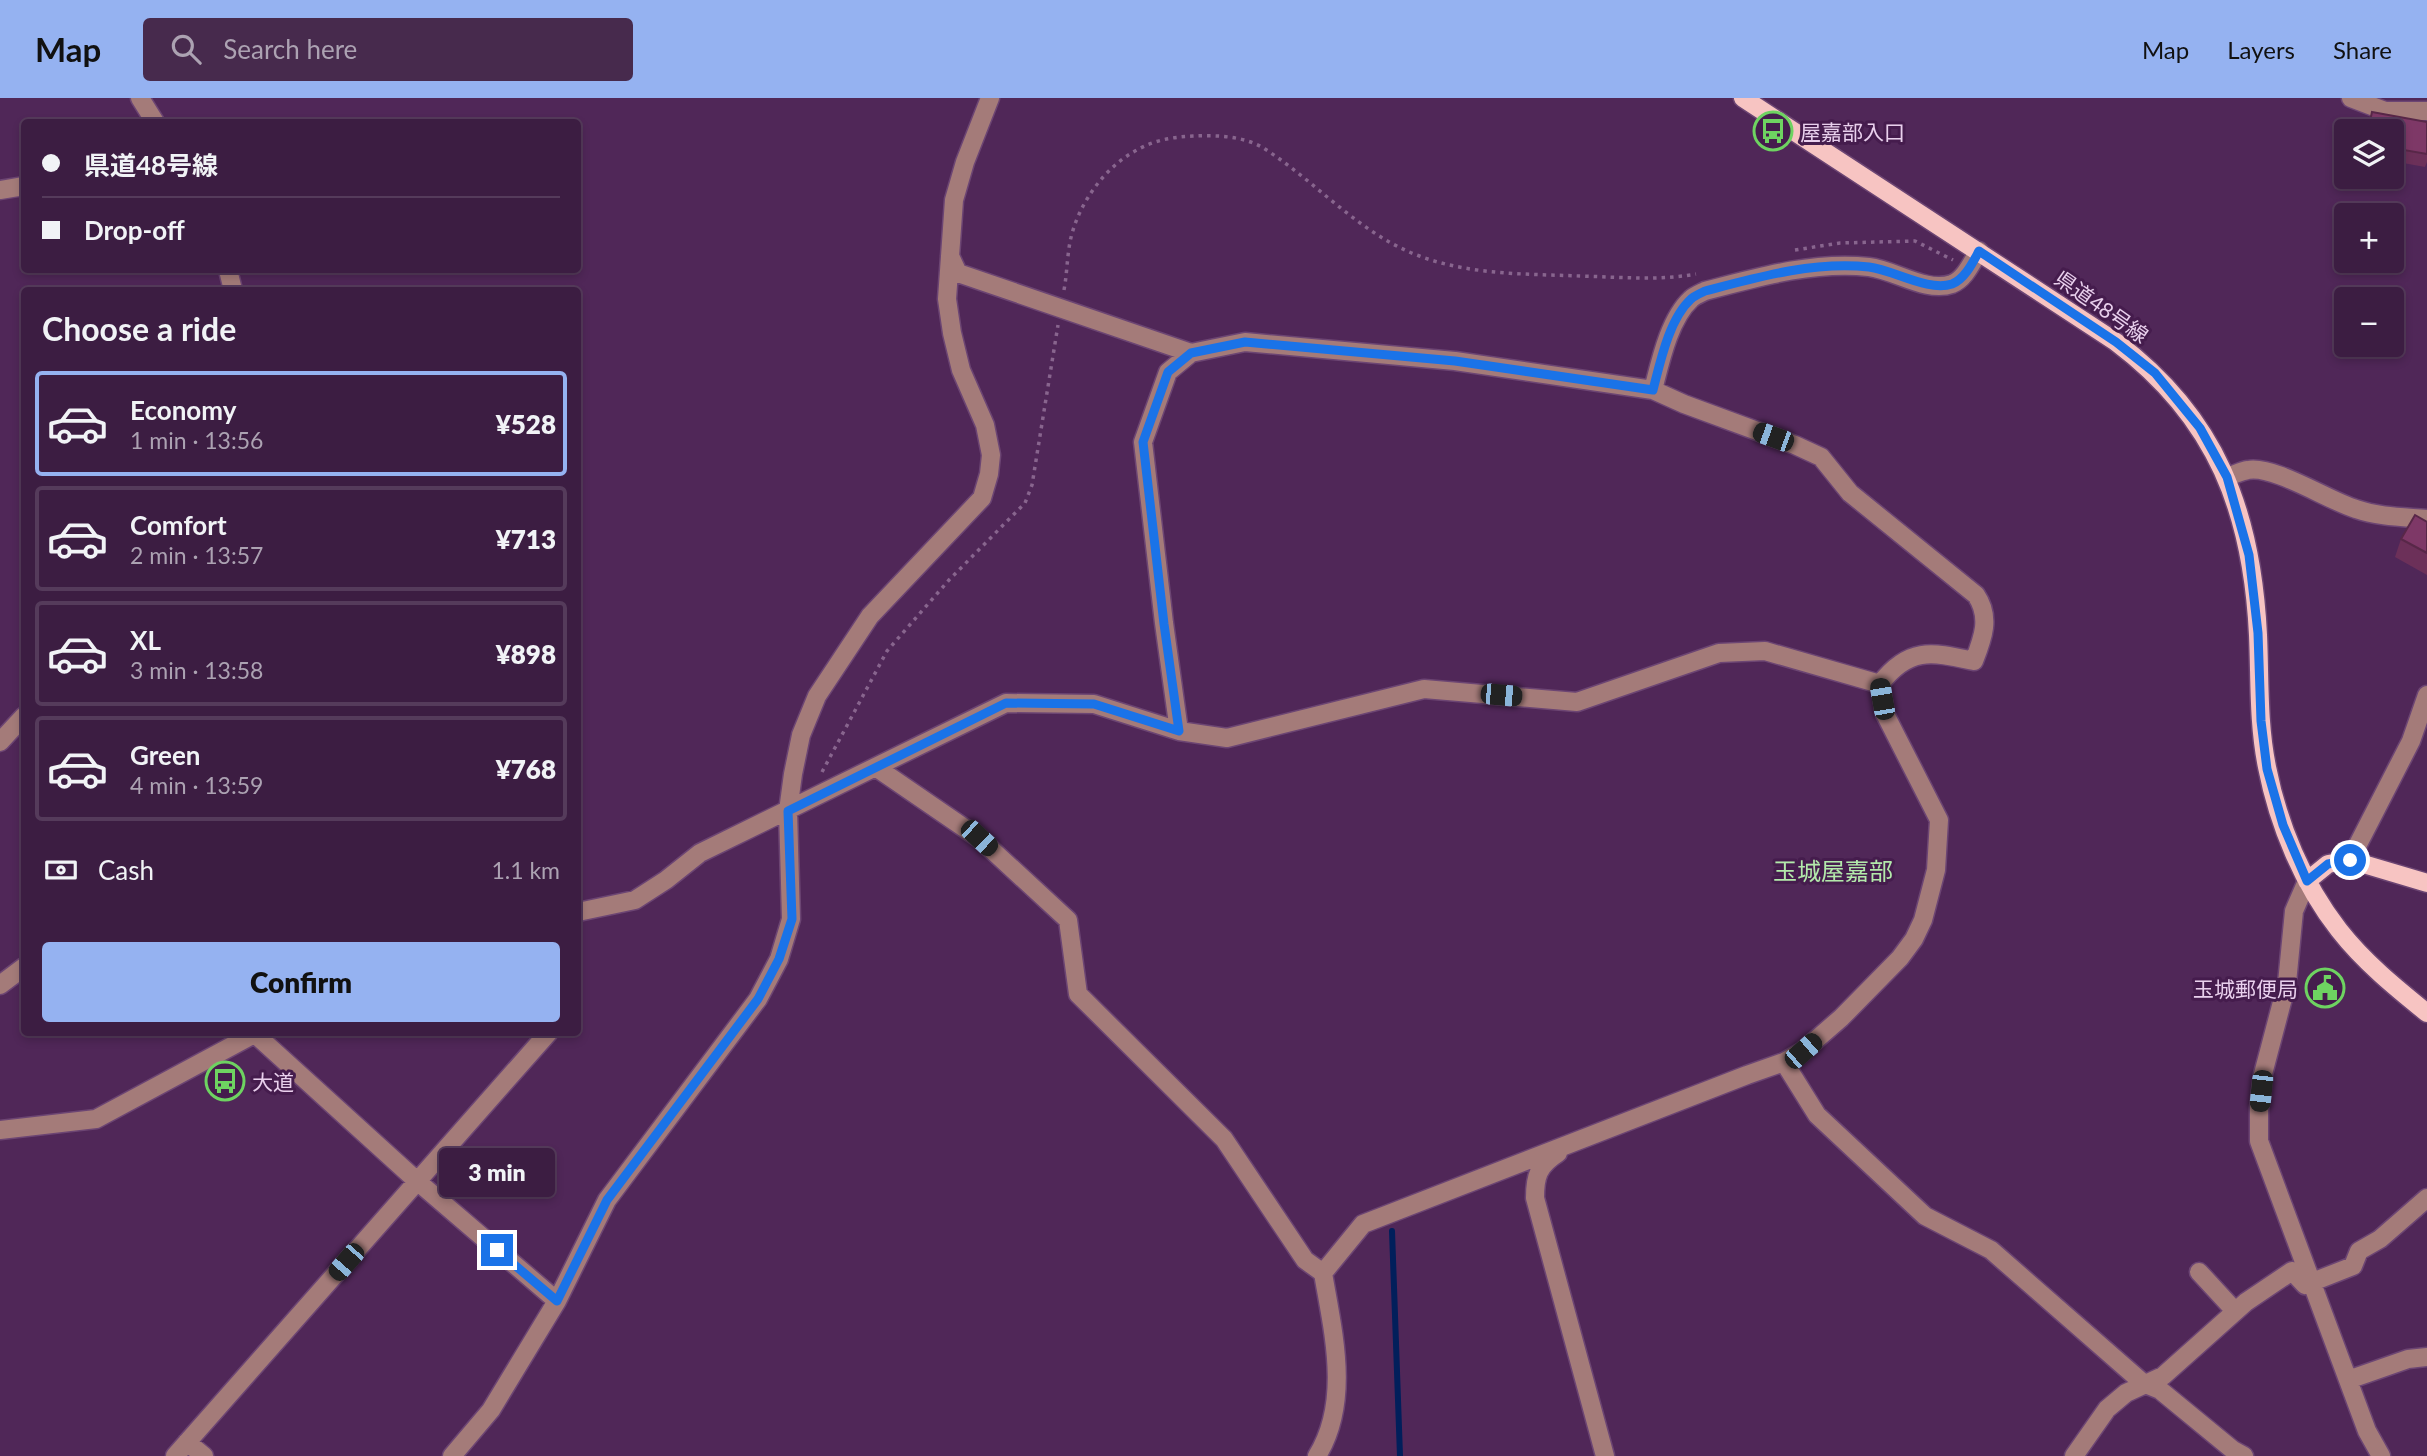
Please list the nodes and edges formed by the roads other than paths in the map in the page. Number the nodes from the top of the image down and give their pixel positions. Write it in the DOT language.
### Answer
graph roads {
  1 [pos="140,98"];
  2 [pos="990,98"];
  3 [pos="1743,98"];
  4 [pos="2351,98"];
  5 [pos="2427,111"];
  6 [pos="153,119"];
  7 [pos="21,186"];
  8 [pos="0,190"];
  9 [pos="1979,251"];
  10 [pos="950,256"];
  11 [pos="1191,353"];
  12 [pos="1653,390"];
  13 [pos="2227,477"];
  14 [pos="2427,519"];
  15 [pos="1880,684"];
  16 [pos="2427,695"];
  17 [pos="21,719"];
  18 [pos="1179,731"];
  19 [pos="0,742"];
  20 [pos="877,768"];
  21 [pos="788,811"];
  22 [pos="2350,860"];
  23 [pos="2307,881"];
  24 [pos="2427,883"];
  25 [pos="581,911"];
  26 [pos="21,969"];
  27 [pos="0,985"];
  28 [pos="2427,1013"];
  29 [pos="250,1036"];
  30 [pos="259,1036"];
  31 [pos="545,1036"];
  32 [pos="1784,1062"];
  33 [pos="0,1130"];
  34 [pos="1575,1143"];
  35 [pos="417,1181"];
  36 [pos="2427,1198"];
  37 [pos="2199,1272"];
  38 [pos="1323,1273"];
  39 [pos="2312,1281"];
  40 [pos="557,1301"];
  41 [pos="2235,1311"];
  42 [pos="2427,1357"];
  43 [pos="2348,1380"];
  44 [pos="2143,1383"];
  45 [pos="181,1449"];
  46 [pos="204,1456"];
  47 [pos="452,1456"];
  48 [pos="1317,1456"];
  49 [pos="1605,1456"];
  50 [pos="2074,1456"];
  51 [pos="2244,1456"];
  52 [pos="2381,1456"];
  1 -- 6 [label="street"];
  2 -- 10 [label="street"];
  3 -- 9 [label="main road, 県道48号線"];
  4 -- 5 [label="street"];
  7 -- 8 [label="street"];
  9 -- 12 [label="street"];
  9 -- 13 [label="main road, 県道48号線"];
  10 -- 11 [label="street"];
  10 -- 21 [label="street"];
  11 -- 12 [label="street"];
  11 -- 18 [label="street"];
  12 -- 15 [label="street"];
  13 -- 14 [label="street"];
  13 -- 23 [label="main road, 県道48号線"];
  15 -- 18 [label="street"];
  15 -- 32 [label="street"];
  16 -- 22 [label="street"];
  17 -- 19 [label="street"];
  18 -- 20 [label="street"];
  20 -- 21 [label="street"];
  20 -- 38 [label="street"];
  21 -- 25 [label="street"];
  21 -- 40 [label="street"];
  22 -- 23 [label="main road"];
  22 -- 24 [label="main road"];
  23 -- 28 [label="main road, 県道48号線"];
  23 -- 39 [label="street"];
  26 -- 27 [label="street"];
  29 -- 33 [label="street"];
  30 -- 35 [label="street"];
  31 -- 35 [label="street"];
  32 -- 34 [label="street"];
  32 -- 44 [label="street"];
  34 -- 38 [label="street"];
  34 -- 49 [label="street"];
  35 -- 40 [label="street"];
  35 -- 45 [label="street"];
  36 -- 39 [label="street"];
  37 -- 41 [label="street"];
  38 -- 48 [label="street"];
  39 -- 41 [label="street"];
  39 -- 43 [label="street"];
  40 -- 47 [label="street"];
  41 -- 44 [label="street"];
  42 -- 43 [label="street"];
  43 -- 52 [label="street"];
  44 -- 50 [label="street"];
  44 -- 51 [label="street"];
  45 -- 46 [label="street"];
}
